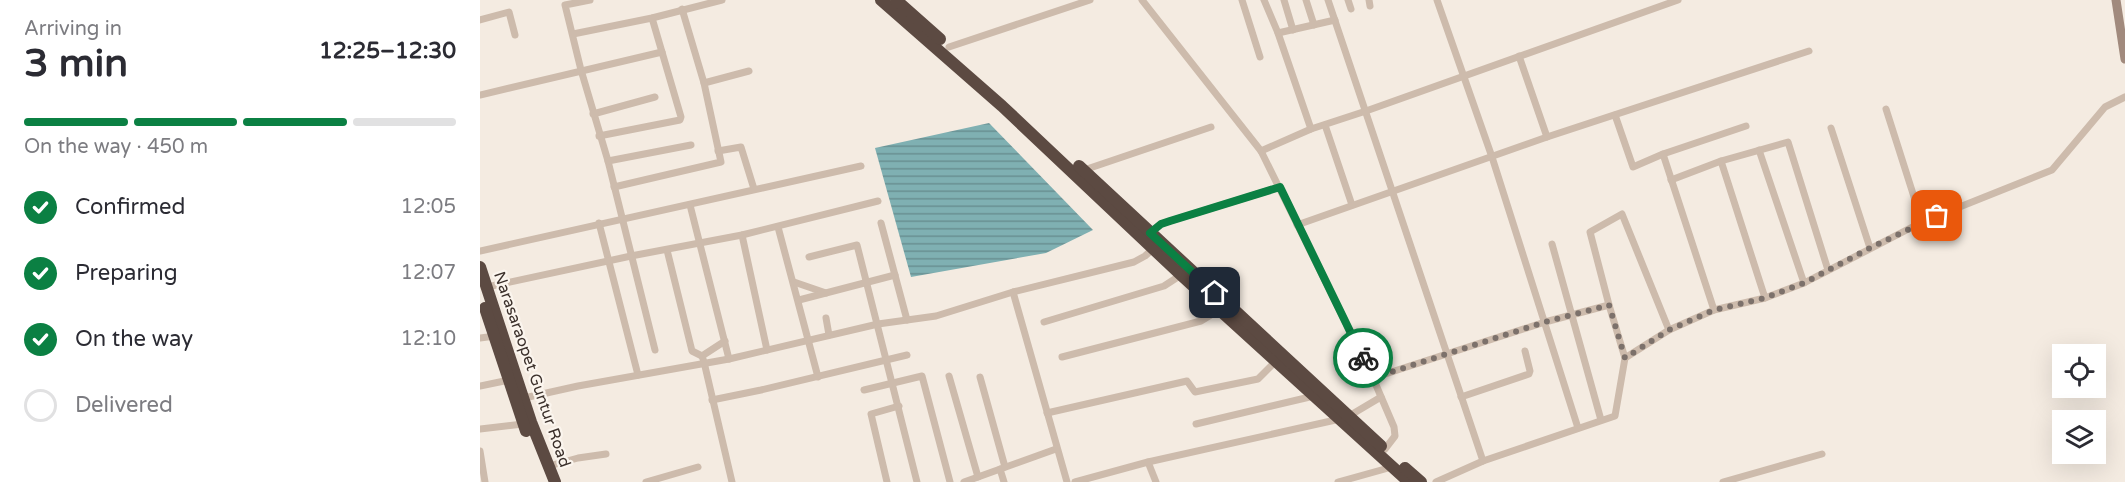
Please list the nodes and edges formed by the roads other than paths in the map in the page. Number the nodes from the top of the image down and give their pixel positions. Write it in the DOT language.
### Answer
graph roads {
  1 [pos="590,0"];
  2 [pos="722,0"];
  3 [pos="881,0"];
  4 [pos="896,0"];
  5 [pos="1090,0"];
  6 [pos="1142,0"];
  7 [pos="1242,0"];
  8 [pos="1264,0"];
  9 [pos="1284,0"];
  10 [pos="1306,0"];
  11 [pos="1328,0"];
  12 [pos="1348,0"];
  13 [pos="1437,0"];
  14 [pos="1678,0"];
  15 [pos="2116,0"];
  16 [pos="682,9"];
  17 [pos="1351,9"];
  18 [pos="652,18"];
  19 [pos="480,20"];
  20 [pos="1335,20"];
  21 [pos="1314,25"];
  22 [pos="1293,30"];
  23 [pos="1278,33"];
  24 [pos="515,34"];
  25 [pos="573,34"];
  26 [pos="949,47"];
  27 [pos="1809,51"];
  28 [pos="662,52"];
  29 [pos="1519,56"];
  30 [pos="1260,57"];
  31 [pos="2125,59"];
  32 [pos="581,70"];
  33 [pos="749,71"];
  34 [pos="1463,77"];
  35 [pos="704,83"];
  36 [pos="480,95"];
  37 [pos="655,97"];
  38 [pos="2125,97"];
  39 [pos="1887,109"];
  40 [pos="1366,111"];
  41 [pos="593,114"];
  42 [pos="1615,115"];
  43 [pos="1325,125"];
  44 [pos="1746,126"];
  45 [pos="1211,127"];
  46 [pos="1831,128"];
  47 [pos="1311,129"];
  48 [pos="599,136"];
  49 [pos="1547,137"];
  50 [pos="691,145"];
  51 [pos="1759,150"];
  52 [pos="718,151"];
  53 [pos="1261,151"];
  54 [pos="1663,154"];
  55 [pos="1492,157"];
  56 [pos="608,161"];
  57 [pos="1721,161"];
  58 [pos="861,166"];
  59 [pos="1084,170"];
  60 [pos="1671,180"];
  61 [pos="1280,187"];
  62 [pos="614,188"];
  63 [pos="754,189"];
  64 [pos="1393,192"];
  65 [pos="878,201"];
  66 [pos="690,205"];
  67 [pos="1352,205"];
  68 [pos="622,218"];
  69 [pos="1922,222"];
  70 [pos="599,223"];
  71 [pos="881,223"];
  72 [pos="1297,225"];
  73 [pos="778,227"];
  74 [pos="1150,233"];
  75 [pos="742,235"];
  76 [pos="700,243"];
  77 [pos="1552,244"];
  78 [pos="1870,248"];
  79 [pos="1153,249"];
  80 [pos="667,250"];
  81 [pos="480,251"];
  82 [pos="631,256"];
  83 [pos="809,257"];
  84 [pos="608,261"];
  85 [pos="480,267"];
  86 [pos="1828,270"];
  87 [pos="895,275"];
  88 [pos="1181,275"];
  89 [pos="794,282"];
  90 [pos="867,283"];
  91 [pos="1804,283"];
  92 [pos="483,289"];
  93 [pos="1013,292"];
  94 [pos="828,293"];
  95 [pos="1765,298"];
  96 [pos="799,300"];
  97 [pos="1609,305"];
  98 [pos="482,306"];
  99 [pos="1219,310"];
  100 [pos="1714,310"];
  101 [pos="1572,314"];
  102 [pos="826,318"];
  103 [pos="907,320"];
  104 [pos="1044,322"];
  105 [pos="1545,322"];
  106 [pos="878,324"];
  107 [pos="1669,330"];
  108 [pos="499,335"];
  109 [pos="830,335"];
  110 [pos="480,338"];
  111 [pos="808,340"];
  112 [pos="725,341"];
  113 [pos="655,350"];
  114 [pos="767,350"];
  115 [pos="1525,351"];
  116 [pos="1448,354"];
  117 [pos="907,355"];
  118 [pos="1062,357"];
  119 [pos="1625,358"];
  120 [pos="703,359"];
  121 [pos="729,359"];
  122 [pos="887,360"];
  123 [pos="1276,361"];
  124 [pos="638,375"];
  125 [pos="949,376"];
  126 [pos="818,377"];
  127 [pos="980,377"];
  128 [pos="1373,378"];
  129 [pos="508,380"];
  130 [pos="892,383"];
  131 [pos="480,386"];
  132 [pos="864,390"];
  133 [pos="1314,396"];
  134 [pos="1381,397"];
  135 [pos="1461,397"];
  136 [pos="524,398"];
  137 [pos="712,400"];
  138 [pos="899,406"];
  139 [pos="1047,413"];
  140 [pos="1345,418"];
  141 [pos="1601,420"];
  142 [pos="523,424"];
  143 [pos="1196,424"];
  144 [pos="1578,428"];
  145 [pos="480,429"];
  146 [pos="1056,449"];
  147 [pos="1385,449"];
  148 [pos="480,451"];
  149 [pos="606,454"];
  150 [pos="1822,454"];
  151 [pos="1483,461"];
  152 [pos="1148,462"];
  153 [pos="549,466"];
  154 [pos="698,467"];
  155 [pos="1392,467"];
  156 [pos="1003,468"];
  157 [pos="978,477"];
  158 [pos="675,478"];
  159 [pos="484,482"];
  160 [pos="547,482"];
  161 [pos="555,482"];
  162 [pos="646,482"];
  163 [pos="732,482"];
  164 [pos="887,482"];
  165 [pos="918,482"];
  166 [pos="950,482"];
  167 [pos="964,482"];
  168 [pos="1004,482"];
  169 [pos="1067,482"];
  170 [pos="1075,482"];
  171 [pos="1156,482"];
  172 [pos="1338,482"];
  173 [pos="1409,482"];
  174 [pos="1420,482"];
  175 [pos="1436,482"];
  176 [pos="1723,482"];
  1 -- 25 [label="street"];
  2 -- 16 [label="street"];
  3 -- 79 [label="highway"];
  4 -- 26 [label="highway"];
  5 -- 26 [label="street"];
  6 -- 53 [label="street"];
  7 -- 30 [label="street"];
  8 -- 23 [label="street"];
  9 -- 22 [label="street"];
  10 -- 21 [label="street"];
  11 -- 20 [label="street"];
  12 -- 17 [label="street"];
  13 -- 34 [label="street"];
  14 -- 29 [label="street"];
  15 -- 31 [label="street"];
  16 -- 18 [label="street"];
  16 -- 35 [label="street"];
  18 -- 25 [label="street"];
  18 -- 28 [label="street"];
  19 -- 24 [label="street"];
  20 -- 21 [label="street"];
  20 -- 40 [label="street"];
  21 -- 22 [label="street"];
  22 -- 23 [label="street"];
  23 -- 47 [label="street"];
  25 -- 32 [label="street"];
  26 -- 59 [label="highway"];
  27 -- 42 [label="street"];
  28 -- 32 [label="street"];
  28 -- 48 [label="street"];
  29 -- 34 [label="street"];
  29 -- 49 [label="street"];
  32 -- 36 [label="street"];
  32 -- 41 [label="street"];
  33 -- 35 [label="street"];
  34 -- 40 [label="street"];
  34 -- 55 [label="street"];
  35 -- 52 [label="street"];
  37 -- 41 [label="street"];
  38 -- 69 [label="street"];
  39 -- 69 [label="street"];
  40 -- 43 [label="street"];
  40 -- 64 [label="street"];
  41 -- 48 [label="street"];
  42 -- 49 [label="street"];
  42 -- 54 [label="street"];
  43 -- 47 [label="street"];
  43 -- 67 [label="street"];
  44 -- 54 [label="street"];
  45 -- 59 [label="street"];
  46 -- 78 [label="street"];
  47 -- 53 [label="street"];
  48 -- 56 [label="street"];
  49 -- 55 [label="street"];
  50 -- 56 [label="street"];
  51 -- 57 [label="street"];
  51 -- 86 [label="street"];
  51 -- 91 [label="street"];
  52 -- 62 [label="street"];
  52 -- 63 [label="street"];
  53 -- 61 [label="street"];
  54 -- 60 [label="street"];
  55 -- 64 [label="street"];
  55 -- 105 [label="street"];
  56 -- 62 [label="street"];
  57 -- 60 [label="street"];
  57 -- 95 [label="street"];
  58 -- 63 [label="street"];
  59 -- 74 [label="highway"];
  60 -- 100 [label="street"];
  61 -- 72 [label="street"];
  61 -- 74 [label="street"];
  62 -- 68 [label="street"];
  63 -- 66 [label="street"];
  64 -- 67 [label="street"];
  64 -- 116 [label="street"];
  65 -- 73 [label="street"];
  66 -- 68 [label="street"];
  66 -- 76 [label="street"];
  67 -- 72 [label="street"];
  68 -- 70 [label="street"];
  68 -- 82 [label="street"];
  69 -- 78 [label="street"];
  70 -- 81 [label="street"];
  70 -- 84 [label="street"];
  71 -- 87 [label="street"];
  72 -- 128 [label="street"];
  73 -- 75 [label="street"];
  73 -- 89 [label="street"];
  74 -- 140 [label="highway"];
  75 -- 76 [label="street"];
  75 -- 114 [label="street"];
  76 -- 80 [label="street"];
  76 -- 112 [label="street"];
  77 -- 101 [label="street"];
  78 -- 86 [label="street"];
  79 -- 88 [label="highway"];
  79 -- 93 [label="street"];
  80 -- 82 [label="street"];
  80 -- 120 [label="street"];
  82 -- 84 [label="street"];
  82 -- 113 [label="street"];
  83 -- 90 [label="street"];
  84 -- 92 [label="street"];
  84 -- 124 [label="street"];
  85 -- 92 [label="highway, Narasaraopet Guntur Road"];
  86 -- 91 [label="street"];
  87 -- 90 [label="street"];
  87 -- 103 [label="street"];
  88 -- 99 [label="highway"];
  88 -- 104 [label="street"];
  89 -- 94 [label="street"];
  89 -- 96 [label="street"];
  90 -- 94 [label="street"];
  90 -- 106 [label="street"];
  91 -- 95 [label="street"];
  92 -- 98 [label="highway, Narasaraopet Guntur Road"];
  92 -- 108 [label="highway, Narasaraopet Guntur Road"];
  93 -- 103 [label="street"];
  93 -- 139 [label="street"];
  94 -- 96 [label="street"];
  95 -- 100 [label="street"];
  96 -- 111 [label="street"];
  97 -- 101 [label="street"];
  97 -- 107 [label="street"];
  97 -- 119 [label="street"];
  98 -- 108 [label="highway, Narasaraopet Guntur Road"];
  99 -- 118 [label="street"];
  99 -- 123 [label="highway"];
  100 -- 107 [label="street"];
  101 -- 105 [label="street"];
  101 -- 141 [label="street"];
  102 -- 109 [label="street"];
  103 -- 106 [label="street"];
  105 -- 116 [label="street"];
  105 -- 144 [label="street"];
  106 -- 109 [label="street"];
  106 -- 122 [label="street"];
  107 -- 119 [label="street"];
  108 -- 110 [label="street"];
  108 -- 129 [label="highway, Narasaraopet Guntur Road"];
  108 -- 136 [label="highway, Narasaraopet Guntur Road"];
  109 -- 111 [label="street"];
  111 -- 114 [label="street"];
  111 -- 126 [label="street"];
  112 -- 120 [label="street"];
  112 -- 121 [label="street"];
  114 -- 121 [label="street"];
  115 -- 135 [label="street"];
  116 -- 128 [label="street"];
  116 -- 135 [label="street"];
  117 -- 122 [label="street"];
  119 -- 141 [label="street"];
  120 -- 121 [label="street"];
  120 -- 124 [label="street"];
  120 -- 137 [label="street"];
  122 -- 126 [label="street"];
  122 -- 130 [label="street"];
  123 -- 133 [label="highway"];
  123 -- 139 [label="street"];
  124 -- 136 [label="street"];
  125 -- 157 [label="street"];
  126 -- 137 [label="street"];
  127 -- 156 [label="street"];
  128 -- 134 [label="street"];
  129 -- 131 [label="street"];
  129 -- 142 [label="highway, Narasaraopet Guntur Road"];
  130 -- 132 [label="street"];
  130 -- 138 [label="street"];
  130 -- 166 [label="street"];
  133 -- 140 [label="highway"];
  133 -- 143 [label="street"];
  134 -- 140 [label="street"];
  134 -- 147 [label="street"];
  135 -- 151 [label="street"];
  136 -- 153 [label="highway, Narasaraopet Guntur Road"];
  137 -- 163 [label="street"];
  138 -- 164 [label="street"];
  138 -- 165 [label="street"];
  139 -- 146 [label="street"];
  140 -- 147 [label="highway"];
  140 -- 152 [label="street"];
  140 -- 155 [label="highway"];
  141 -- 144 [label="street"];
  142 -- 145 [label="street"];
  142 -- 160 [label="highway, Narasaraopet Guntur Road"];
  144 -- 151 [label="street"];
  146 -- 156 [label="street"];
  146 -- 169 [label="street"];
  147 -- 174 [label="highway"];
  148 -- 159 [label="street"];
  149 -- 153 [label="street"];
  150 -- 176 [label="street"];
  151 -- 175 [label="street"];
  152 -- 170 [label="street"];
  152 -- 171 [label="street"];
  153 -- 161 [label="highway, Narasaraopet Guntur Road"];
  154 -- 158 [label="street"];
  155 -- 172 [label="street"];
  155 -- 173 [label="highway"];
  156 -- 157 [label="street"];
  156 -- 168 [label="street"];
  157 -- 167 [label="street"];
  158 -- 162 [label="street"];
}
